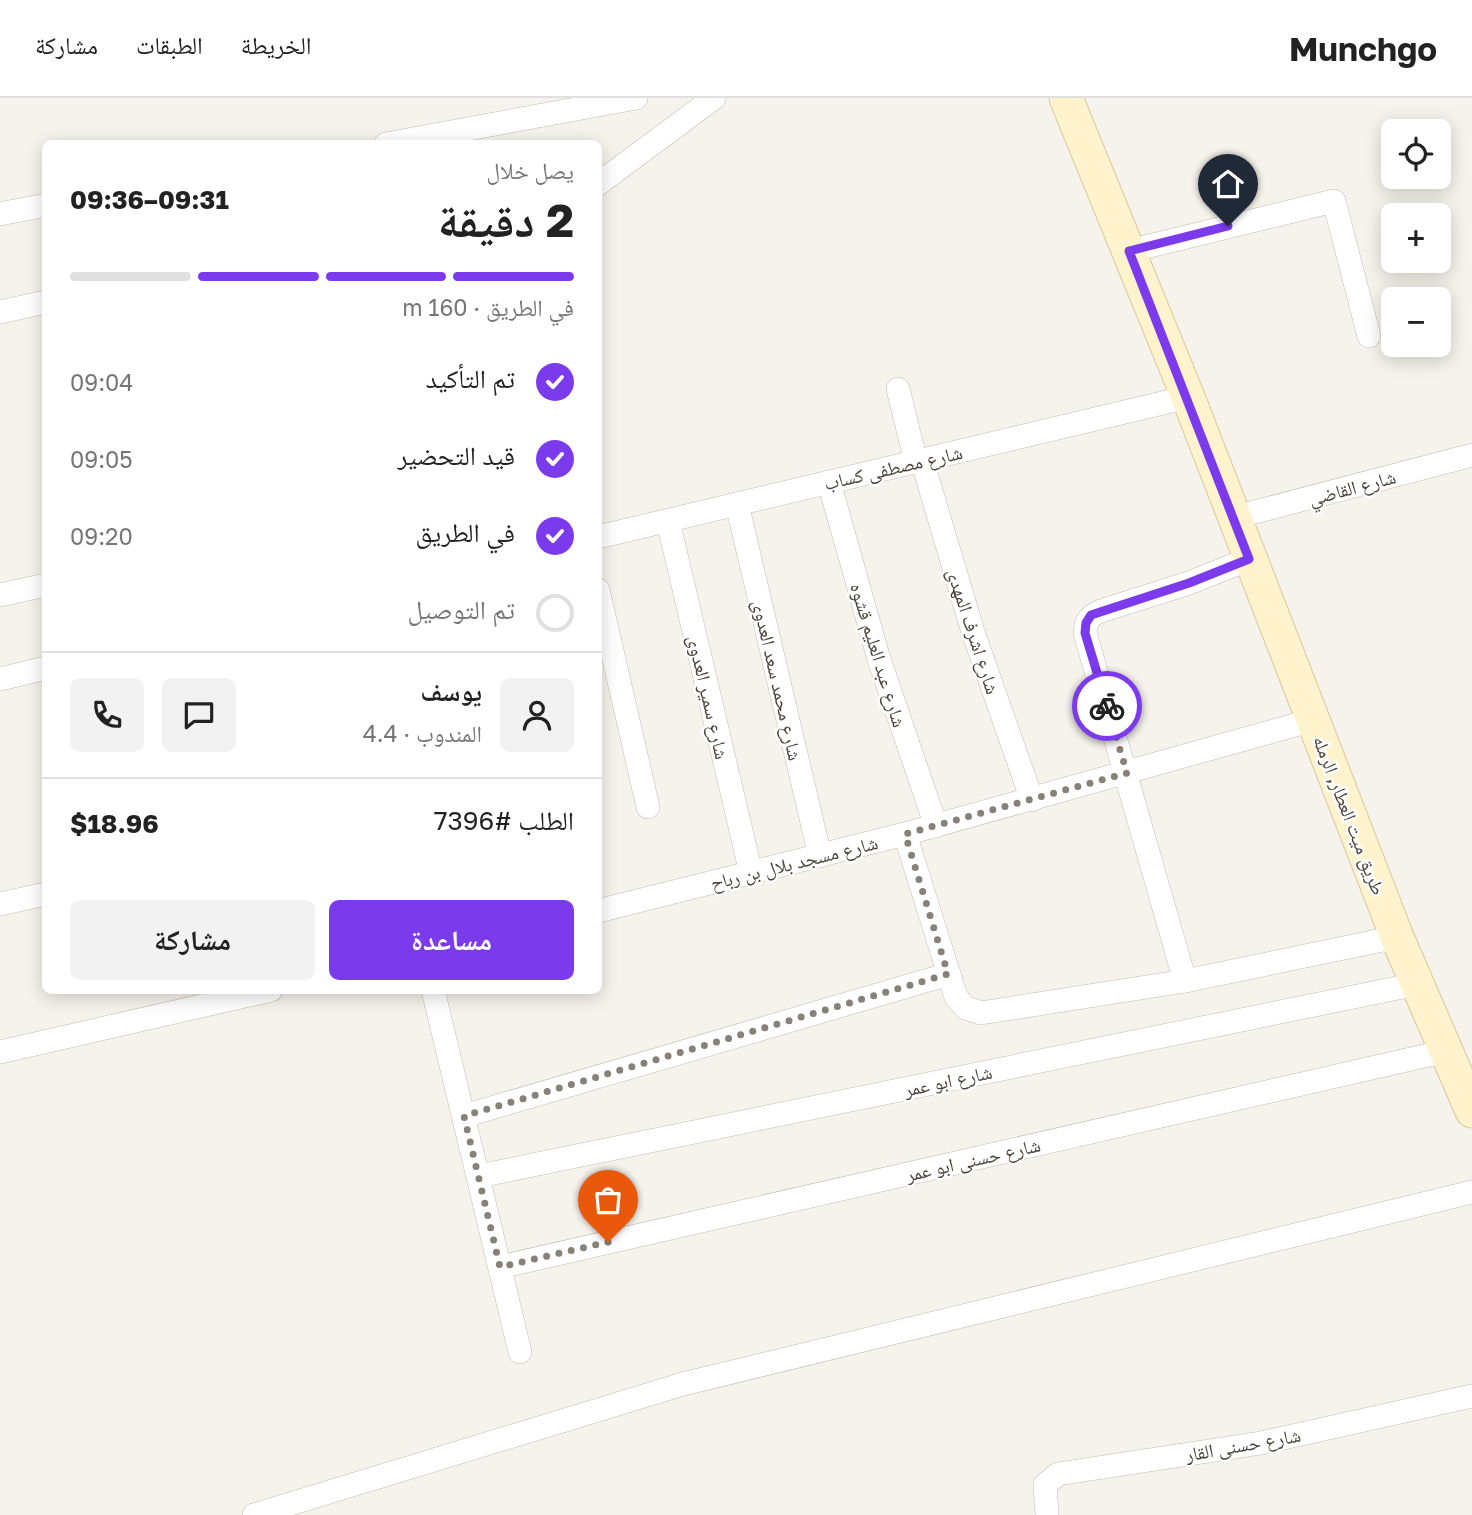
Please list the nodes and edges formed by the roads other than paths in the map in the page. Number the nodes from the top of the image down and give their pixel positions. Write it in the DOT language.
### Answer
graph roads {
  1 [pos="636,98"];
  2 [pos="714,98"];
  3 [pos="1066,98"];
  4 [pos="408,140"];
  5 [pos="602,181"];
  6 [pos="42,206"];
  7 [pos="0,214"];
  8 [pos="1129,251"];
  9 [pos="42,303"];
  10 [pos="0,312"];
  11 [pos="1369,336"];
  12 [pos="898,389"];
  13 [pos="1188,397"];
  14 [pos="1472,456"];
  15 [pos="919,461"];
  16 [pos="829,482"];
  17 [pos="737,505"];
  18 [pos="1232,517"];
  19 [pos="668,521"];
  20 [pos="602,536"];
  21 [pos="1249,559"];
  22 [pos="42,585"];
  23 [pos="0,595"];
  24 [pos="602,607"];
  25 [pos="42,669"];
  26 [pos="0,679"];
  27 [pos="1313,720"];
  28 [pos="1127,773"];
  29 [pos="1032,800"];
  30 [pos="648,807"];
  31 [pos="936,826"];
  32 [pos="905,834"];
  33 [pos="820,856"];
  34 [pos="751,873"];
  35 [pos="42,895"];
  36 [pos="0,904"];
  37 [pos="602,910"];
  38 [pos="1397,937"];
  39 [pos="948,974"];
  40 [pos="1185,981"];
  41 [pos="1417,984"];
  42 [pos="254,994"];
  43 [pos="434,994"];
  44 [pos="1446,1051"];
  45 [pos="0,1052"];
  46 [pos="1472,1111"];
  47 [pos="464,1116"];
  48 [pos="478,1175"];
  49 [pos="1472,1192"];
  50 [pos="500,1267"];
  51 [pos="520,1352"];
  52 [pos="1472,1396"];
  53 [pos="254,1515"];
  54 [pos="1047,1515"];
  1 -- 4 [label="street"];
  2 -- 5 [label="street"];
  3 -- 8 [label="main road, طريق ميت العطار, الرمله"];
  6 -- 7 [label="street"];
  8 -- 11 [label="street"];
  8 -- 13 [label="main road, طريق ميت العطار, الرمله"];
  9 -- 10 [label="street"];
  12 -- 15 [label="street, شارع اشرف المهدى"];
  13 -- 15 [label="street, شارع مصطفى كساب"];
  13 -- 18 [label="main road, طريق ميت العطار, الرمله"];
  14 -- 18 [label="street, شارع القاضي"];
  15 -- 16 [label="street, شارع مصطفى كساب"];
  15 -- 29 [label="street, شارع اشرف المهدى"];
  16 -- 17 [label="street, شارع مصطفى كساب"];
  16 -- 31 [label="street, شارع عبد العليم قشوه"];
  17 -- 19 [label="street, شارع مصطفى كساب"];
  17 -- 33 [label="street, شارع محمد سعد العدوى"];
  18 -- 21 [label="main road, طريق ميت العطار, الرمله"];
  19 -- 20 [label="street, شارع مصطفى كساب"];
  19 -- 34 [label="street, شارع سمير العدوى"];
  21 -- 27 [label="main road, طريق ميت العطار, الرمله"];
  21 -- 28 [label="street"];
  22 -- 23 [label="street"];
  24 -- 30 [label="street"];
  25 -- 26 [label="street"];
  27 -- 28 [label="street, شارع مسجد بلال بن رباح"];
  27 -- 38 [label="main road, طريق ميت العطار, الرمله"];
  28 -- 29 [label="street, شارع مسجد بلال بن رباح"];
  28 -- 40 [label="street"];
  29 -- 31 [label="street, شارع مسجد بلال بن رباح"];
  31 -- 32 [label="street, شارع مسجد بلال بن رباح"];
  32 -- 33 [label="street, شارع مسجد بلال بن رباح"];
  32 -- 39 [label="street"];
  33 -- 34 [label="street, شارع مسجد بلال بن رباح"];
  34 -- 37 [label="street, شارع مسجد بلال بن رباح"];
  35 -- 36 [label="street"];
  38 -- 40 [label="street"];
  38 -- 41 [label="main road, طريق ميت العطار, الرمله"];
  39 -- 40 [label="street"];
  39 -- 47 [label="street"];
  41 -- 44 [label="main road, طريق ميت العطار, الرمله"];
  41 -- 48 [label="street, شارع ابو عمر"];
  42 -- 45 [label="street"];
  43 -- 47 [label="street"];
  44 -- 46 [label="main road, طريق ميت العطار, الرمله"];
  44 -- 50 [label="street, شارع حسنى ابو عمر"];
  47 -- 48 [label="street"];
  48 -- 50 [label="street"];
  49 -- 53 [label="street"];
  50 -- 51 [label="street"];
  52 -- 54 [label="street, شارع حسنى القار"];
}
